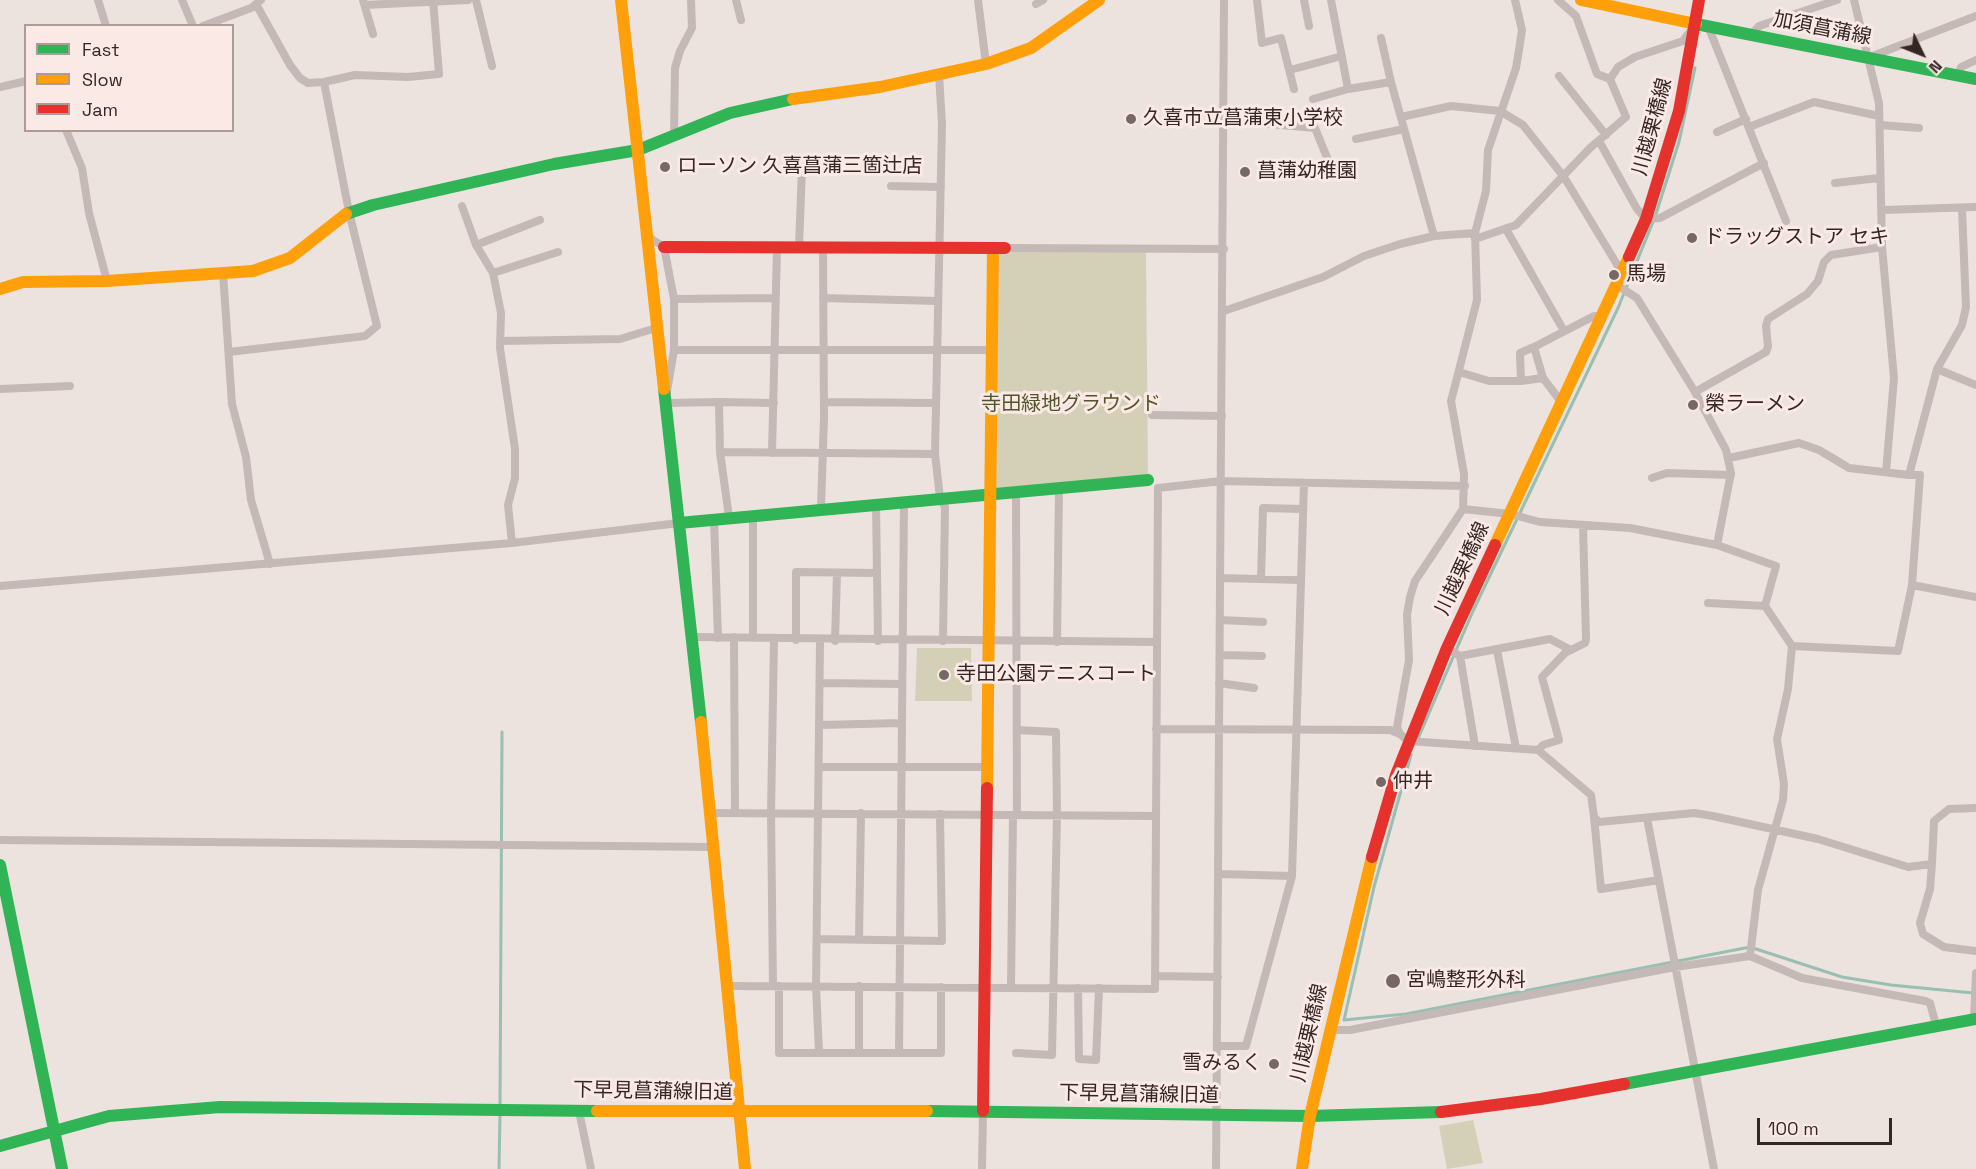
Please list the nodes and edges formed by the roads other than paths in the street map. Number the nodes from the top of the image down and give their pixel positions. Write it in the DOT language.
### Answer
graph roads {
  1 [pos="98,0"];
  2 [pos="182,0"];
  3 [pos="468,0"];
  4 [pos="477,0"];
  5 [pos="621,0"];
  6 [pos="691,0"];
  7 [pos="736,0"];
  8 [pos="978,0"];
  9 [pos="1099,0"];
  10 [pos="1224,0"];
  11 [pos="1257,0"];
  12 [pos="1304,0"];
  13 [pos="1331,0"];
  14 [pos="1515,0"];
  15 [pos="1558,0"];
  16 [pos="1581,0"];
  17 [pos="1699,0"];
  18 [pos="1838,0"];
  19 [pos="1854,0"];
  20 [pos="433,1"];
  21 [pos="259,2"];
  22 [pos="364,2"];
  23 [pos="1976,16"];
  24 [pos="741,20"];
  25 [pos="105,24"];
  26 [pos="192,24"];
  27 [pos="208,24"];
  28 [pos="1702,25"];
  29 [pos="1309,26"];
  30 [pos="373,34"];
  31 [pos="1751,35"];
  32 [pos="1381,38"];
  33 [pos="1342,56"];
  34 [pos="1869,58"];
  35 [pos="1976,60"];
  36 [pos="986,64"];
  37 [pos="492,66"];
  38 [pos="1290,70"];
  39 [pos="939,74"];
  40 [pos="1559,76"];
  41 [pos="1958,76"];
  42 [pos="1610,79"];
  43 [pos="1976,80"];
  44 [pos="24,81"];
  45 [pos="324,82"];
  46 [pos="1391,82"];
  47 [pos="0,87"];
  48 [pos="1294,89"];
  49 [pos="1348,89"];
  50 [pos="1313,99"];
  51 [pos="1500,111"];
  52 [pos="1401,117"];
  53 [pos="1224,120"];
  54 [pos="1880,121"];
  55 [pos="1748,123"];
  56 [pos="1919,128"];
  57 [pos="1404,129"];
  58 [pos="67,132"];
  59 [pos="1717,132"];
  60 [pos="674,135"];
  61 [pos="1603,138"];
  62 [pos="1356,139"];
  63 [pos="638,150"];
  64 [pos="1328,160"];
  65 [pos="1764,163"];
  66 [pos="802,168"];
  67 [pos="1564,177"];
  68 [pos="1879,178"];
  69 [pos="1835,183"];
  70 [pos="891,186"];
  71 [pos="941,187"];
  72 [pos="462,207"];
  73 [pos="1976,207"];
  74 [pos="1962,209"];
  75 [pos="1883,210"];
  76 [pos="349,212"];
  77 [pos="1646,219"];
  78 [pos="540,220"];
  79 [pos="1786,221"];
  80 [pos="1506,229"];
  81 [pos="647,236"];
  82 [pos="1434,236"];
  83 [pos="1475,236"];
  84 [pos="476,245"];
  85 [pos="664,247"];
  86 [pos="1882,247"];
  87 [pos="777,248"];
  88 [pos="799,248"];
  89 [pos="822,248"];
  90 [pos="940,248"];
  91 [pos="999,249"];
  92 [pos="1224,249"];
  93 [pos="558,252"];
  94 [pos="1624,271"];
  95 [pos="223,273"];
  96 [pos="493,273"];
  97 [pos="107,281"];
  98 [pos="1618,286"];
  99 [pos="0,289"];
  100 [pos="674,298"];
  101 [pos="775,298"];
  102 [pos="823,298"];
  103 [pos="938,301"];
  104 [pos="1224,311"];
  105 [pos="1603,317"];
  106 [pos="656,328"];
  107 [pos="1564,331"];
  108 [pos="500,341"];
  109 [pos="1534,347"];
  110 [pos="674,350"];
  111 [pos="773,350"];
  112 [pos="822,350"];
  113 [pos="936,350"];
  114 [pos="990,350"];
  115 [pos="229,352"];
  116 [pos="1937,369"];
  117 [pos="1459,372"];
  118 [pos="1543,378"];
  119 [pos="1521,381"];
  120 [pos="1976,384"];
  121 [pos="70,386"];
  122 [pos="0,389"];
  123 [pos="1695,392"];
  124 [pos="719,402"];
  125 [pos="824,402"];
  126 [pos="665,403"];
  127 [pos="774,403"];
  128 [pos="935,403"];
  129 [pos="1562,403"];
  130 [pos="1152,415"];
  131 [pos="1222,416"];
  132 [pos="720,452"];
  133 [pos="772,453"];
  134 [pos="823,454"];
  135 [pos="935,454"];
  136 [pos="1729,458"];
  137 [pos="1886,472"];
  138 [pos="1731,475"];
  139 [pos="1909,475"];
  140 [pos="1652,477"];
  141 [pos="1148,480"];
  142 [pos="1221,481"];
  143 [pos="1304,483"];
  144 [pos="1465,486"];
  145 [pos="1059,488"];
  146 [pos="1016,492"];
  147 [pos="989,494"];
  148 [pos="940,498"];
  149 [pos="904,502"];
  150 [pos="876,504"];
  151 [pos="820,508"];
  152 [pos="1303,509"];
  153 [pos="1462,509"];
  154 [pos="1510,514"];
  155 [pos="753,515"];
  156 [pos="729,517"];
  157 [pos="714,519"];
  158 [pos="679,523"];
  159 [pos="1583,525"];
  160 [pos="512,543"];
  161 [pos="1717,545"];
  162 [pos="270,564"];
  163 [pos="837,573"];
  164 [pos="877,573"];
  165 [pos="1221,578"];
  166 [pos="1261,579"];
  167 [pos="1300,580"];
  168 [pos="1912,585"];
  169 [pos="0,586"];
  170 [pos="1976,597"];
  171 [pos="1708,603"];
  172 [pos="1765,606"];
  173 [pos="1221,620"];
  174 [pos="1263,622"];
  175 [pos="734,637"];
  176 [pos="692,638"];
  177 [pos="718,638"];
  178 [pos="753,638"];
  179 [pos="774,639"];
  180 [pos="796,640"];
  181 [pos="820,640"];
  182 [pos="835,641"];
  183 [pos="878,641"];
  184 [pos="903,641"];
  185 [pos="943,641"];
  186 [pos="988,641"];
  187 [pos="1017,641"];
  188 [pos="1057,642"];
  189 [pos="1157,642"];
  190 [pos="1792,646"];
  191 [pos="1447,648"];
  192 [pos="1497,650"];
  193 [pos="1571,650"];
  194 [pos="1220,654"];
  195 [pos="1262,656"];
  196 [pos="1460,656"];
  197 [pos="820,683"];
  198 [pos="1220,683"];
  199 [pos="902,684"];
  200 [pos="1254,688"];
  201 [pos="902,723"];
  202 [pos="819,725"];
  203 [pos="1156,729"];
  204 [pos="1017,730"];
  205 [pos="1219,730"];
  206 [pos="1295,731"];
  207 [pos="1404,737"];
  208 [pos="1475,746"];
  209 [pos="1516,748"];
  210 [pos="1538,750"];
  211 [pos="819,767"];
  212 [pos="902,767"];
  213 [pos="986,767"];
  214 [pos="1976,808"];
  215 [pos="709,813"];
  216 [pos="735,813"];
  217 [pos="771,813"];
  218 [pos="818,813"];
  219 [pos="861,813"];
  220 [pos="901,814"];
  221 [pos="940,814"];
  222 [pos="986,814"];
  223 [pos="1015,815"];
  224 [pos="1056,815"];
  225 [pos="1156,816"];
  226 [pos="1594,817"];
  227 [pos="1647,818"];
  228 [pos="1776,828"];
  229 [pos="0,840"];
  230 [pos="713,847"];
  231 [pos="1932,864"];
  232 [pos="0,865"];
  233 [pos="1218,874"];
  234 [pos="1292,876"];
  235 [pos="1659,880"];
  236 [pos="817,939"];
  237 [pos="859,940"];
  238 [pos="902,940"];
  239 [pos="1976,951"];
  240 [pos="1750,956"];
  241 [pos="1675,966"];
  242 [pos="1976,973"];
  243 [pos="1155,976"];
  244 [pos="1218,977"];
  245 [pos="727,986"];
  246 [pos="776,986"];
  247 [pos="816,986"];
  248 [pos="859,986"];
  249 [pos="901,987"];
  250 [pos="941,987"];
  251 [pos="985,987"];
  252 [pos="1011,987"];
  253 [pos="1055,988"];
  254 [pos="1078,988"];
  255 [pos="1099,988"];
  256 [pos="1975,1019"];
  257 [pos="1936,1024"];
  258 [pos="1330,1030"];
  259 [pos="1218,1046"];
  260 [pos="819,1053"];
  261 [pos="860,1053"];
  262 [pos="899,1053"];
  263 [pos="1016,1053"];
  264 [pos="1695,1069"];
  265 [pos="579,1111"];
  266 [pos="983,1111"];
  267 [pos="739,1113"];
  268 [pos="1217,1115"];
  269 [pos="1310,1116"];
  270 [pos="53,1130"];
  271 [pos="0,1146"];
  272 [pos="62,1169"];
  273 [pos="591,1169"];
  274 [pos="745,1169"];
  275 [pos="982,1169"];
  276 [pos="1216,1169"];
  277 [pos="1302,1169"];
  278 [pos="1714,1169"];
  1 -- 25 [label="street"];
  2 -- 26 [label="street"];
  3 -- 20 [label="street"];
  4 -- 37 [label="street"];
  5 -- 63 [label="street"];
  6 -- 60 [label="street"];
  7 -- 24 [label="street"];
  8 -- 36 [label="street"];
  9 -- 36 [label="street"];
  10 -- 53 [label="street"];
  11 -- 38 [label="street"];
  12 -- 29 [label="street"];
  13 -- 33 [label="street"];
  14 -- 51 [label="street"];
  15 -- 42 [label="street"];
  16 -- 28 [label="street, 加須菖蒲線"];
  17 -- 28 [label="street, 川越栗橋線"];
  18 -- 31 [label="street"];
  19 -- 34 [label="street"];
  20 -- 22 [label="street"];
  20 -- 45 [label="street"];
  21 -- 27 [label="street"];
  21 -- 45 [label="street"];
  22 -- 30 [label="street"];
  23 -- 34 [label="street"];
  28 -- 31 [label="street, 加須菖蒲線"];
  28 -- 42 [label="street"];
  28 -- 55 [label="street"];
  28 -- 77 [label="street, 川越栗橋線"];
  31 -- 34 [label="street, 加須菖蒲線"];
  32 -- 46 [label="street"];
  33 -- 38 [label="street"];
  33 -- 49 [label="street"];
  34 -- 41 [label="street, 加須菖蒲線"];
  34 -- 54 [label="street"];
  35 -- 41 [label="street"];
  36 -- 39 [label="street"];
  38 -- 48 [label="street"];
  39 -- 60 [label="street"];
  39 -- 71 [label="street"];
  40 -- 61 [label="street"];
  41 -- 43 [label="street, 加須菖蒲線"];
  42 -- 61 [label="street"];
  44 -- 47 [label="street"];
  45 -- 76 [label="street"];
  46 -- 49 [label="street"];
  46 -- 52 [label="street"];
  49 -- 50 [label="street"];
  51 -- 52 [label="street"];
  51 -- 67 [label="street"];
  51 -- 83 [label="street"];
  52 -- 57 [label="street"];
  53 -- 64 [label="street"];
  53 -- 92 [label="street"];
  54 -- 55 [label="street"];
  54 -- 56 [label="street"];
  54 -- 68 [label="street"];
  55 -- 59 [label="street"];
  55 -- 65 [label="street"];
  57 -- 62 [label="street"];
  57 -- 82 [label="street"];
  58 -- 97 [label="street"];
  60 -- 63 [label="street"];
  61 -- 67 [label="street"];
  61 -- 77 [label="street"];
  63 -- 76 [label="street"];
  63 -- 81 [label="street"];
  65 -- 77 [label="street"];
  65 -- 79 [label="street"];
  66 -- 88 [label="street"];
  67 -- 80 [label="street"];
  67 -- 94 [label="street"];
  68 -- 69 [label="street"];
  68 -- 75 [label="street"];
  70 -- 71 [label="street"];
  71 -- 90 [label="street"];
  72 -- 84 [label="street"];
  73 -- 74 [label="street"];
  74 -- 75 [label="street"];
  74 -- 116 [label="street"];
  75 -- 86 [label="street"];
  76 -- 95 [label="street"];
  76 -- 115 [label="street"];
  77 -- 94 [label="street, 川越栗橋線"];
  78 -- 84 [label="street"];
  80 -- 83 [label="street"];
  80 -- 107 [label="street"];
  81 -- 85 [label="street"];
  81 -- 106 [label="street"];
  82 -- 83 [label="street"];
  82 -- 104 [label="street"];
  83 -- 117 [label="street"];
  84 -- 96 [label="street"];
  85 -- 87 [label="street"];
  85 -- 100 [label="street"];
  86 -- 123 [label="street"];
  86 -- 137 [label="street"];
  87 -- 88 [label="street"];
  87 -- 101 [label="street"];
  88 -- 89 [label="street"];
  89 -- 90 [label="street"];
  89 -- 102 [label="street"];
  90 -- 91 [label="street"];
  90 -- 103 [label="street"];
  91 -- 92 [label="street"];
  91 -- 114 [label="street"];
  92 -- 104 [label="street"];
  93 -- 96 [label="street"];
  94 -- 98 [label="street, 川越栗橋線"];
  95 -- 97 [label="street"];
  95 -- 115 [label="street"];
  96 -- 108 [label="street"];
  97 -- 99 [label="street"];
  98 -- 105 [label="street, 川越栗橋線"];
  98 -- 123 [label="street"];
  100 -- 101 [label="street"];
  100 -- 110 [label="street"];
  101 -- 111 [label="street"];
  102 -- 103 [label="street"];
  102 -- 112 [label="street"];
  103 -- 113 [label="street"];
  104 -- 131 [label="street"];
  105 -- 107 [label="street"];
  105 -- 129 [label="street, 川越栗橋線"];
  106 -- 108 [label="street"];
  106 -- 126 [label="street"];
  107 -- 109 [label="street"];
  108 -- 160 [label="street"];
  109 -- 118 [label="street"];
  109 -- 119 [label="street"];
  110 -- 111 [label="street"];
  110 -- 126 [label="street"];
  111 -- 112 [label="street"];
  111 -- 127 [label="street"];
  112 -- 113 [label="street"];
  112 -- 125 [label="street"];
  113 -- 114 [label="street"];
  113 -- 128 [label="street"];
  114 -- 147 [label="street"];
  115 -- 162 [label="street"];
  116 -- 120 [label="street"];
  116 -- 139 [label="street"];
  117 -- 119 [label="street"];
  117 -- 144 [label="street"];
  118 -- 119 [label="street"];
  118 -- 129 [label="street"];
  121 -- 122 [label="street"];
  123 -- 136 [label="street"];
  124 -- 126 [label="street"];
  124 -- 127 [label="street"];
  124 -- 132 [label="street"];
  125 -- 128 [label="street"];
  125 -- 134 [label="street"];
  126 -- 158 [label="street"];
  127 -- 133 [label="street"];
  128 -- 135 [label="street"];
  129 -- 154 [label="street, 川越栗橋線"];
  130 -- 131 [label="street"];
  131 -- 142 [label="street"];
  132 -- 133 [label="street"];
  132 -- 156 [label="street"];
  133 -- 134 [label="street"];
  134 -- 135 [label="street"];
  134 -- 151 [label="street"];
  135 -- 148 [label="street"];
  136 -- 137 [label="street"];
  136 -- 138 [label="street"];
  137 -- 139 [label="street"];
  138 -- 140 [label="street"];
  138 -- 161 [label="street"];
  139 -- 168 [label="street"];
  141 -- 145 [label="street"];
  142 -- 143 [label="street"];
  142 -- 165 [label="street"];
  142 -- 189 [label="street"];
  143 -- 144 [label="street"];
  143 -- 152 [label="street"];
  144 -- 153 [label="street"];
  145 -- 146 [label="street"];
  145 -- 188 [label="street"];
  146 -- 147 [label="street"];
  146 -- 187 [label="street"];
  147 -- 148 [label="street"];
  147 -- 186 [label="street"];
  148 -- 149 [label="street"];
  148 -- 185 [label="street"];
  149 -- 150 [label="street"];
  149 -- 184 [label="street"];
  150 -- 151 [label="street"];
  150 -- 164 [label="street"];
  151 -- 155 [label="street"];
  152 -- 166 [label="street"];
  152 -- 167 [label="street"];
  153 -- 154 [label="street"];
  153 -- 207 [label="street"];
  154 -- 159 [label="street"];
  154 -- 191 [label="street, 川越栗橋線"];
  155 -- 156 [label="street"];
  155 -- 178 [label="street"];
  156 -- 157 [label="street"];
  157 -- 158 [label="street"];
  157 -- 177 [label="street"];
  158 -- 160 [label="street"];
  158 -- 176 [label="street"];
  159 -- 161 [label="street"];
  159 -- 193 [label="street"];
  160 -- 162 [label="street"];
  161 -- 172 [label="street"];
  162 -- 169 [label="street"];
  163 -- 164 [label="street"];
  163 -- 180 [label="street"];
  163 -- 182 [label="street"];
  164 -- 183 [label="street"];
  165 -- 166 [label="street"];
  165 -- 173 [label="street"];
  166 -- 167 [label="street"];
  167 -- 206 [label="street"];
  168 -- 170 [label="street"];
  168 -- 190 [label="street"];
  171 -- 172 [label="street"];
  172 -- 190 [label="street"];
  173 -- 174 [label="street"];
  173 -- 194 [label="street"];
  175 -- 177 [label="street"];
  175 -- 178 [label="street"];
  175 -- 216 [label="street"];
  176 -- 177 [label="street"];
  176 -- 215 [label="street"];
  178 -- 179 [label="street"];
  179 -- 180 [label="street"];
  179 -- 217 [label="street"];
  180 -- 181 [label="street"];
  181 -- 182 [label="street"];
  181 -- 197 [label="street"];
  182 -- 183 [label="street"];
  183 -- 184 [label="street"];
  184 -- 185 [label="street"];
  184 -- 199 [label="street"];
  185 -- 186 [label="street"];
  186 -- 187 [label="street"];
  186 -- 213 [label="street"];
  187 -- 188 [label="street"];
  187 -- 204 [label="street"];
  188 -- 189 [label="street"];
  189 -- 203 [label="street"];
  190 -- 228 [label="street"];
  191 -- 196 [label="street"];
  191 -- 207 [label="street, 川越栗橋線"];
  192 -- 193 [label="street"];
  192 -- 196 [label="street"];
  192 -- 209 [label="street"];
  193 -- 210 [label="street"];
  194 -- 195 [label="street"];
  194 -- 198 [label="street"];
  196 -- 208 [label="street"];
  197 -- 199 [label="street"];
  197 -- 202 [label="street"];
  198 -- 200 [label="street"];
  198 -- 205 [label="street"];
  199 -- 201 [label="street"];
  201 -- 202 [label="street"];
  201 -- 212 [label="street"];
  202 -- 211 [label="street"];
  203 -- 205 [label="street"];
  203 -- 225 [label="street"];
  204 -- 223 [label="street"];
  204 -- 224 [label="street"];
  205 -- 206 [label="street"];
  205 -- 233 [label="street"];
  206 -- 207 [label="street"];
  206 -- 234 [label="street"];
  207 -- 208 [label="street"];
  207 -- 258 [label="street, 川越栗橋線"];
  208 -- 209 [label="street"];
  209 -- 210 [label="street"];
  210 -- 226 [label="street"];
  211 -- 212 [label="street"];
  211 -- 218 [label="street"];
  212 -- 213 [label="street"];
  212 -- 220 [label="street"];
  213 -- 222 [label="street"];
  214 -- 231 [label="street"];
  215 -- 216 [label="street"];
  215 -- 230 [label="street"];
  216 -- 217 [label="street"];
  217 -- 218 [label="street"];
  217 -- 246 [label="street"];
  218 -- 219 [label="street"];
  218 -- 236 [label="street"];
  219 -- 220 [label="street"];
  219 -- 237 [label="street"];
  220 -- 221 [label="street"];
  220 -- 238 [label="street"];
  221 -- 222 [label="street"];
  221 -- 238 [label="street"];
  222 -- 223 [label="street"];
  222 -- 251 [label="street"];
  223 -- 224 [label="street"];
  223 -- 252 [label="street"];
  224 -- 225 [label="street"];
  224 -- 253 [label="street"];
  225 -- 243 [label="street"];
  226 -- 227 [label="street"];
  226 -- 235 [label="street"];
  227 -- 228 [label="street"];
  227 -- 235 [label="street"];
  228 -- 231 [label="street"];
  228 -- 240 [label="street"];
  229 -- 230 [label="street"];
  230 -- 245 [label="street"];
  231 -- 239 [label="street"];
  232 -- 270 [label="street"];
  233 -- 234 [label="street"];
  233 -- 244 [label="street"];
  234 -- 259 [label="street"];
  235 -- 241 [label="street"];
  236 -- 237 [label="street"];
  236 -- 247 [label="street"];
  237 -- 238 [label="street"];
  238 -- 249 [label="street"];
  240 -- 241 [label="street"];
  240 -- 257 [label="street"];
  241 -- 258 [label="street"];
  241 -- 264 [label="street"];
  242 -- 256 [label="street"];
  243 -- 244 [label="street"];
  243 -- 255 [label="street"];
  244 -- 259 [label="street"];
  245 -- 246 [label="street"];
  245 -- 267 [label="street"];
  246 -- 247 [label="street"];
  246 -- 260 [label="street"];
  247 -- 248 [label="street"];
  247 -- 260 [label="street"];
  248 -- 249 [label="street"];
  248 -- 261 [label="street"];
  249 -- 250 [label="street"];
  249 -- 262 [label="street"];
  250 -- 251 [label="street"];
  250 -- 262 [label="street"];
  251 -- 252 [label="street"];
  251 -- 266 [label="street"];
  252 -- 253 [label="street"];
  253 -- 254 [label="street"];
  253 -- 263 [label="street"];
  254 -- 255 [label="street"];
  254 -- 255 [label="street"];
  256 -- 257 [label="street, 下早見菖蒲線旧道"];
  257 -- 264 [label="street, 下早見菖蒲線旧道"];
  258 -- 269 [label="street, 川越栗橋線"];
  259 -- 268 [label="street"];
  260 -- 261 [label="street"];
  261 -- 262 [label="street"];
  264 -- 269 [label="street, 下早見菖蒲線旧道"];
  264 -- 278 [label="street"];
  265 -- 267 [label="street, 下早見菖蒲線旧道"];
  265 -- 270 [label="street, 下早見菖蒲線旧道"];
  265 -- 273 [label="street"];
  266 -- 267 [label="street, 下早見菖蒲線旧道"];
  266 -- 268 [label="street, 下早見菖蒲線旧道"];
  266 -- 275 [label="street"];
  267 -- 274 [label="street"];
  268 -- 269 [label="street, 下早見菖蒲線旧道"];
  268 -- 276 [label="street"];
  269 -- 277 [label="street, 川越栗橋線"];
  270 -- 271 [label="street, 下早見菖蒲線旧道"];
  270 -- 272 [label="street"];
}
